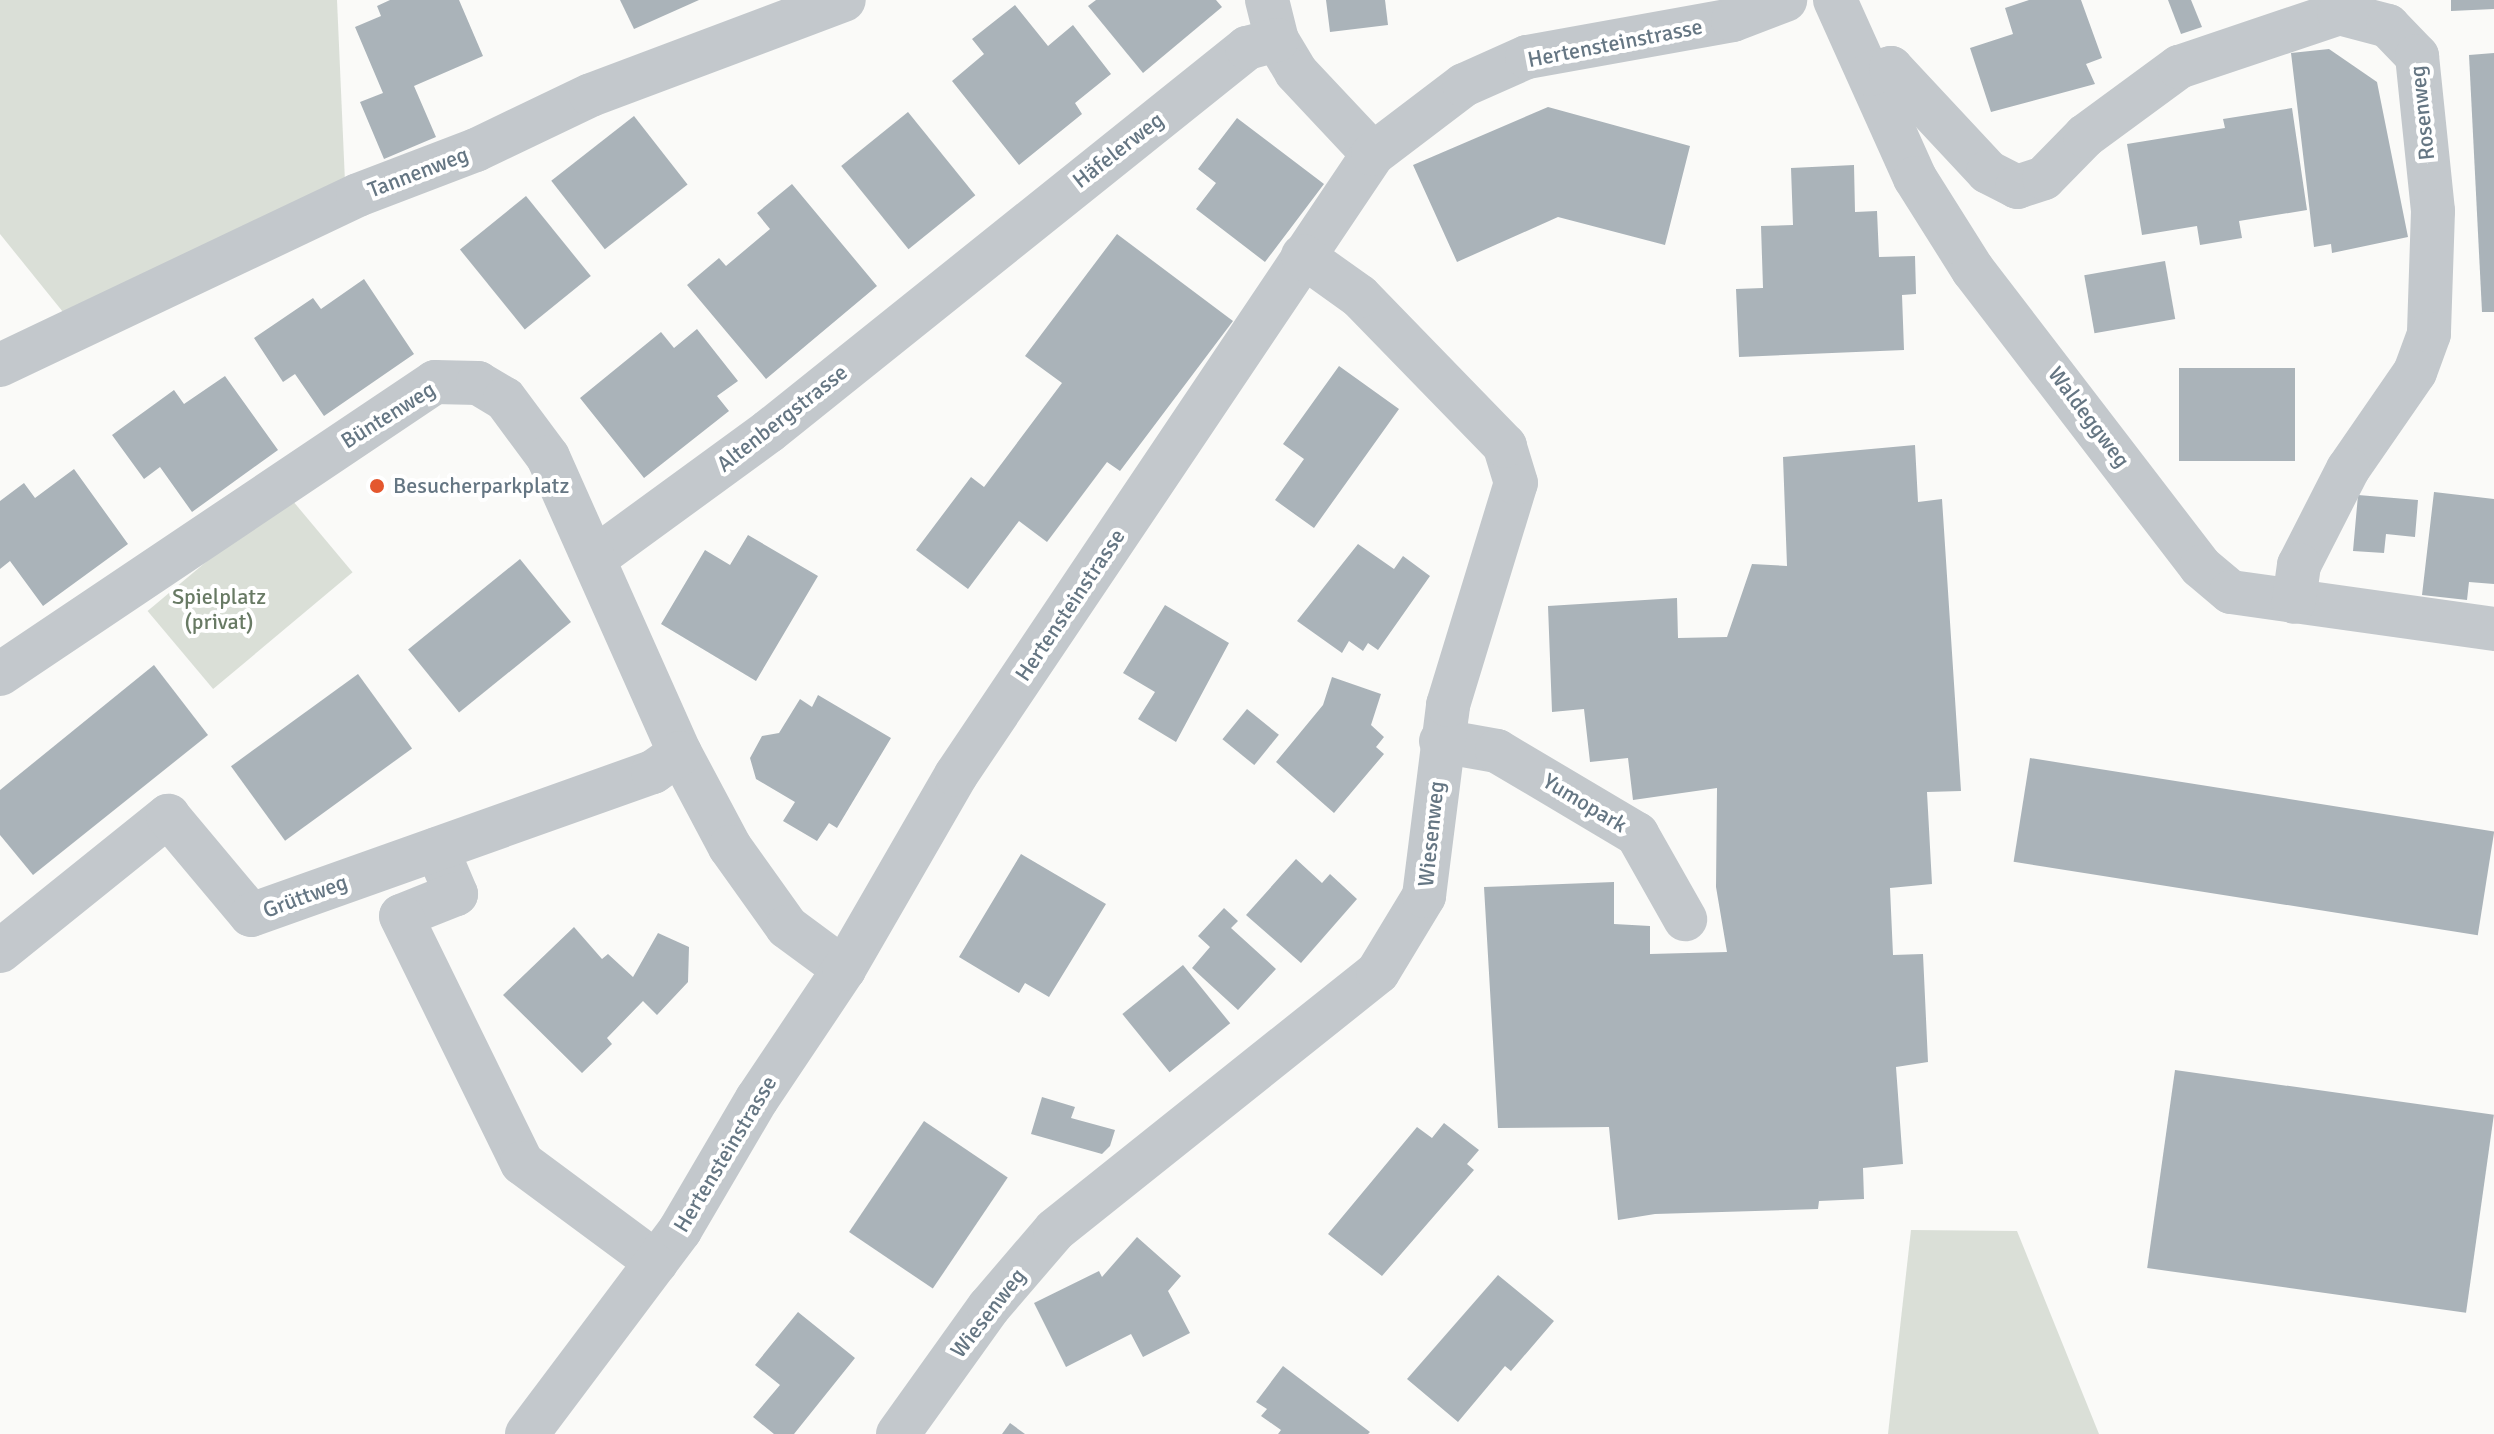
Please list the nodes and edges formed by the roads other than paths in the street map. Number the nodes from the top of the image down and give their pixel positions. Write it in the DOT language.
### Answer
graph roads {
  1 [pos="844,0"];
  2 [pos="1785,0"];
  3 [pos="1835,0"];
  4 [pos="1272,20"];
  5 [pos="1870,74"];
  6 [pos="1373,154"];
  7 [pos="1303,256"];
  8 [pos="965,273"];
  9 [pos="0,365"];
  10 [pos="595,558"];
  11 [pos="2294,602"];
  12 [pos="2494,629"];
  13 [pos="0,674"];
  14 [pos="1441,741"];
  15 [pos="680,753"];
  16 [pos="437,849"];
  17 [pos="1685,919"];
  18 [pos="0,951"];
  19 [pos="844,969"];
  20 [pos="656,1262"];
  21 [pos="527,1434"];
  22 [pos="898,1434"];
  1 -- 9 [label="street, Tannenweg"];
  2 -- 6 [label="street, Hertensteinstrasse"];
  3 -- 5 [label="street, Waldeggweg"];
  4 -- 6 [label="street, Häfelerweg"];
  4 -- 8 [label="street, Häfelerweg"];
  5 -- 11 [label="street, Waldeggweg"];
  5 -- 11 [label="street, Rosenweg"];
  6 -- 7 [label="street, Hertensteinstrasse"];
  7 -- 14 [label="street, Wiesenweg"];
  7 -- 19 [label="street, Hertensteinstrasse"];
  8 -- 10 [label="street, Altenbergstrasse"];
  10 -- 13 [label="street, Büntenweg"];
  10 -- 15 [label="street, Büntenweg"];
  11 -- 12 [label="street, Waldeggweg"];
  14 -- 17 [label="street, Yumopark"];
  14 -- 22 [label="street, Wiesenweg"];
  15 -- 16 [label="street, Grüttweg"];
  15 -- 19 [label="street, Büntenweg"];
  16 -- 18 [label="street, Grüttweg"];
  16 -- 20 [label="street"];
  19 -- 20 [label="street, Hertensteinstrasse"];
  20 -- 21 [label="street, Hertensteinstrasse"];
}
